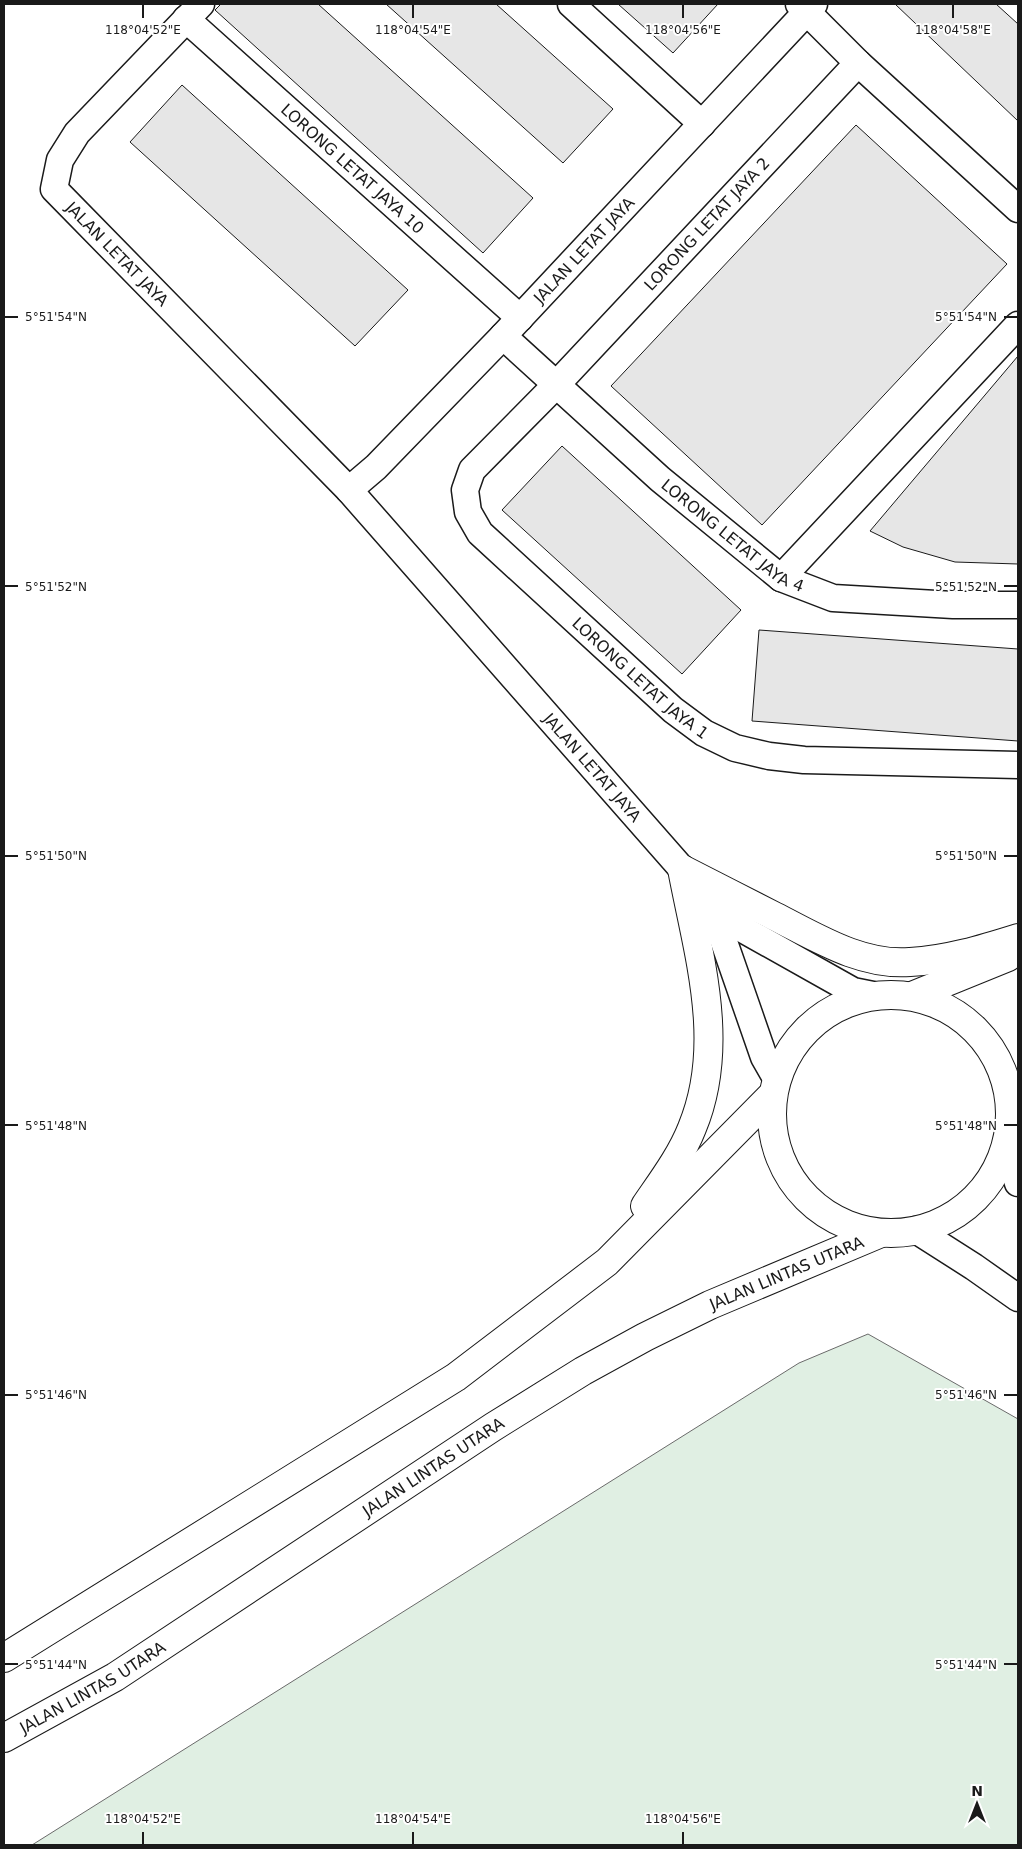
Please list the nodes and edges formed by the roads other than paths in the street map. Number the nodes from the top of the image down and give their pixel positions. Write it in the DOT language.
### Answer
graph roads {
  1 [pos="571,4"];
  2 [pos="807,6"];
  3 [pos="193,12"];
  4 [pos="858,63"];
  5 [pos="702,124"];
  6 [pos="1018,209"];
  7 [pos="1018,325"];
  8 [pos="511,327"];
  9 [pos="556,385"];
  10 [pos="349,490"];
  11 [pos="781,578"];
  12 [pos="1018,605"];
  13 [pos="1018,765"];
  14 [pos="682,869"];
  15 [pos="714,914"];
  16 [pos="1018,938"];
  17 [pos="1018,953"];
  18 [pos="873,995"];
  19 [pos="912,996"];
  20 [pos="774,1087"];
  21 [pos="1012,1134"];
  22 [pos="1018,1184"];
  23 [pos="916,1230"];
  24 [pos="881,1233"];
  25 [pos="607,1262"];
  26 [pos="1018,1298"];
  27 [pos="4,1658"];
  28 [pos="4,1738"];
  1 -- 5 [label="street"];
  2 -- 4 [label="street"];
  2 -- 5 [label="street, JALAN LETAT JAYA"];
  3 -- 8 [label="street, LORONG LETAT JAYA 10"];
  3 -- 10 [label="street, JALAN LETAT JAYA"];
  4 -- 6 [label="street"];
  4 -- 9 [label="street, LORONG LETAT JAYA 2"];
  5 -- 8 [label="street, JALAN LETAT JAYA"];
  7 -- 11 [label="street"];
  8 -- 9 [label="street, LORONG LETAT JAYA 4"];
  8 -- 10 [label="street, JALAN LETAT JAYA"];
  9 -- 11 [label="street, LORONG LETAT JAYA 4"];
  9 -- 13 [label="street, LORONG LETAT JAYA 1"];
  10 -- 14 [label="street, JALAN LETAT JAYA"];
  11 -- 12 [label="street, LORONG LETAT JAYA 4"];
  14 -- 15 [label="street, JALAN LETAT JAYA"];
  14 -- 16 [label="main road"];
  14 -- 25 [label="main road"];
  15 -- 18 [label="street, JALAN LETAT JAYA"];
  15 -- 20 [label="street"];
  17 -- 19 [label="main road"];
  18 -- 19 [label="main road"];
  18 -- 20 [label="main road"];
  19 -- 21 [label="main road"];
  20 -- 24 [label="main road"];
  20 -- 25 [label="main road"];
  21 -- 22 [label="street"];
  21 -- 23 [label="main road"];
  23 -- 24 [label="main road"];
  23 -- 26 [label="street"];
  24 -- 28 [label="main road, JALAN LINTAS UTARA"];
  25 -- 27 [label="main road"];
}
